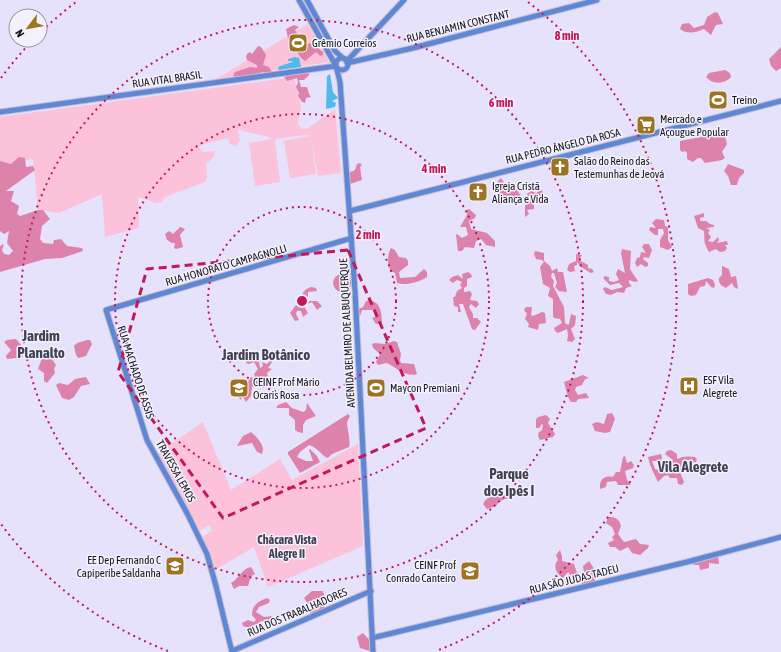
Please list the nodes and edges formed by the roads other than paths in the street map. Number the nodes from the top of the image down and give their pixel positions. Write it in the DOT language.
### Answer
graph roads {
  1 [pos="299,0"];
  2 [pos="307,0"];
  3 [pos="597,0"];
  4 [pos="402,2"];
  5 [pos="346,61"];
  6 [pos="336,66"];
  7 [pos="346,69"];
  8 [pos="340,82"];
  9 [pos="781,101"];
  10 [pos="0,112"];
  11 [pos="350,211"];
  12 [pos="352,238"];
  13 [pos="106,310"];
  14 [pos="147,440"];
  15 [pos="781,537"];
  16 [pos="371,591"];
  17 [pos="372,638"];
  18 [pos="232,652"];
  19 [pos="373,652"];
  1 -- 6 [label="main road, AVENIDA BELMIRO DE ALBUQUERQUE"];
  2 -- 5 [label="main road"];
  3 -- 5 [label="main road, RUA BENJAMIN CONSTANT"];
  4 -- 5 [label="main road"];
  5 -- 6 [label="main road"];
  5 -- 7 [label="main road"];
  6 -- 7 [label="main road"];
  6 -- 8 [label="main road, AVENIDA BELMIRO DE ALBUQUERQUE"];
  6 -- 10 [label="main road, RUA VITAL BRASIL"];
  7 -- 8 [label="main road"];
  8 -- 11 [label="main road, AVENIDA BELMIRO DE ALBUQUERQUE"];
  9 -- 11 [label="main road, RUA PEDRO ÂNGELO DA ROSA"];
  11 -- 12 [label="main road, AVENIDA BELMIRO DE ALBUQUERQUE"];
  12 -- 13 [label="main road, RUA HONORATO CAMPAGNOLLI"];
  12 -- 16 [label="main road, AVENIDA BELMIRO DE ALBUQUERQUE"];
  13 -- 14 [label="main road, RUA MACHADO DE ASSIS"];
  14 -- 18 [label="main road, TRAVESSA LEMOS"];
  15 -- 17 [label="main road, RUA SÃO JUDAS TADEU"];
  16 -- 17 [label="main road, AVENIDA BELMIRO DE ALBUQUERQUE"];
  16 -- 18 [label="main road, RUA DOS TRABALHADORES"];
  17 -- 19 [label="main road, AVENIDA BELMIRO DE ALBUQUERQUE"];
}
